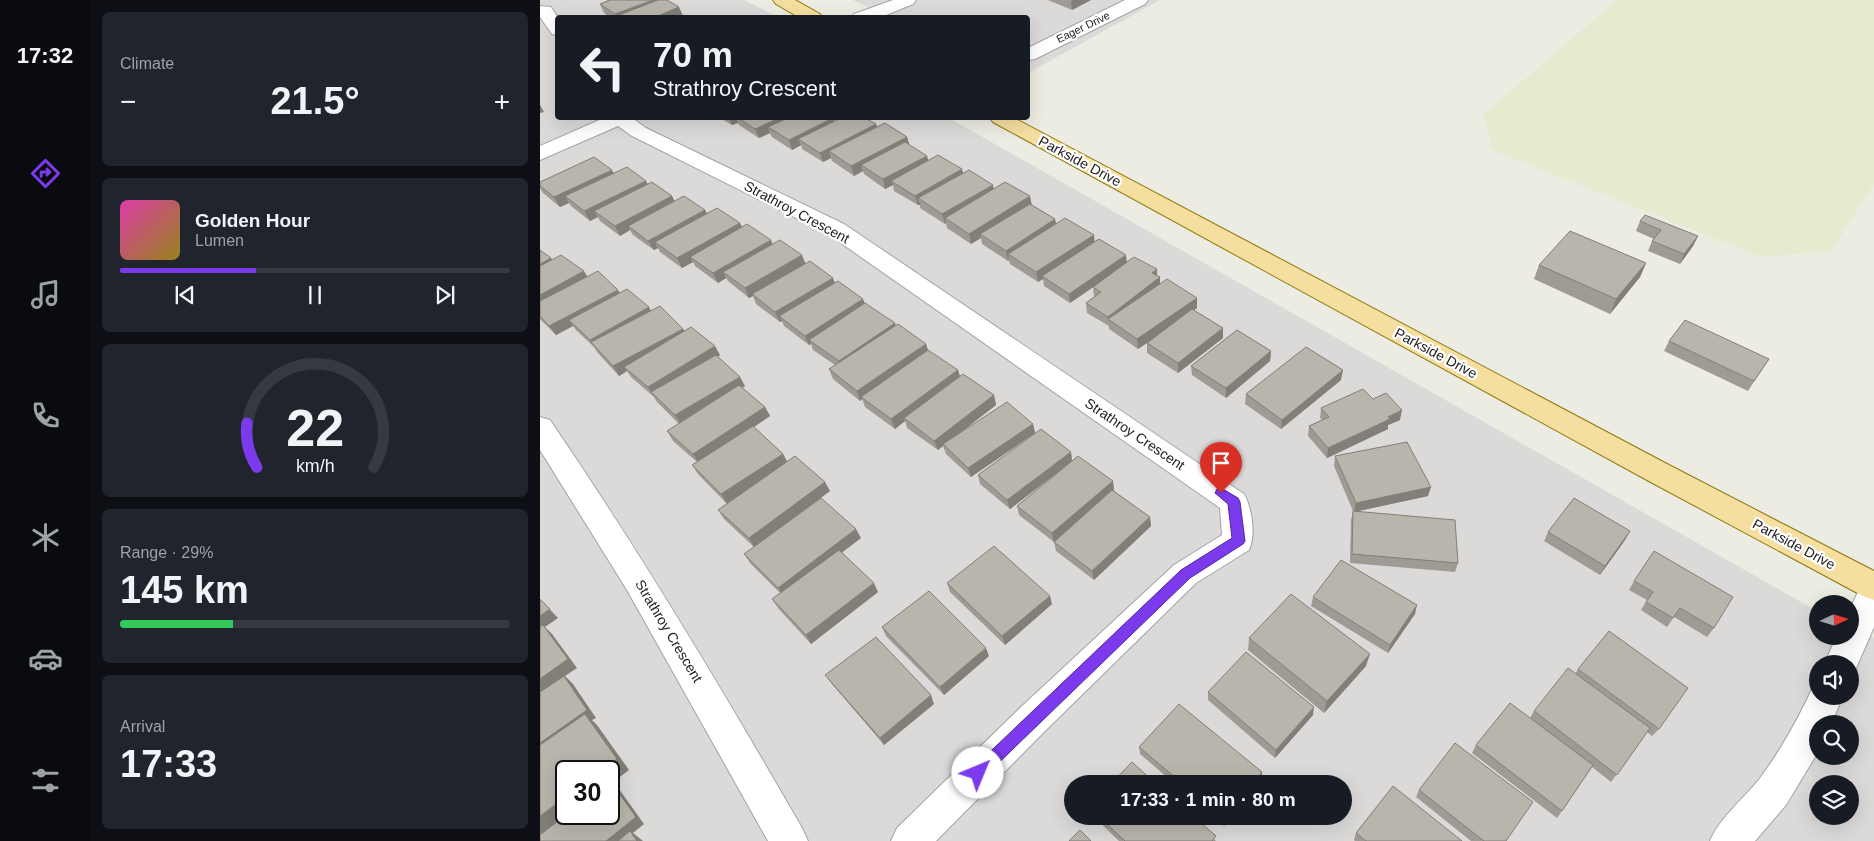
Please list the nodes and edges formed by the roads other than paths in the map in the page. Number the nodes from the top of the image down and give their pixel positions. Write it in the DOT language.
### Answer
graph roads {
  1 [pos="782,0"];
  2 [pos="869,0"];
  3 [pos="907,0"];
  4 [pos="1139,0"];
  5 [pos="540,10"];
  6 [pos="809,15"];
  7 [pos="846,15"];
  8 [pos="869,15"];
  9 [pos="555,26"];
  10 [pos="1030,54"];
  11 [pos="616,120"];
  12 [pos="623,120"];
  13 [pos="1004,120"];
  14 [pos="540,154"];
  15 [pos="540,427"];
  16 [pos="1874,586"];
  17 [pos="1874,591"];
  18 [pos="1845,655"];
  19 [pos="1822,705"];
  20 [pos="790,841"];
  21 [pos="910,841"];
  22 [pos="1729,841"];
  1 -- 6 [label="main road"];
  2 -- 7 [label="street"];
  3 -- 8 [label="street"];
  4 -- 10 [label="street, Eager Drive"];
  5 -- 9 [label="street"];
  11 -- 14 [label="street"];
  12 -- 21 [label="street, Strathroy Crescent"];
  13 -- 16 [label="main road, Parkside Drive"];
  15 -- 20 [label="street, Strathroy Crescent"];
  17 -- 18 [label="street"];
  19 -- 22 [label="street"];
}
